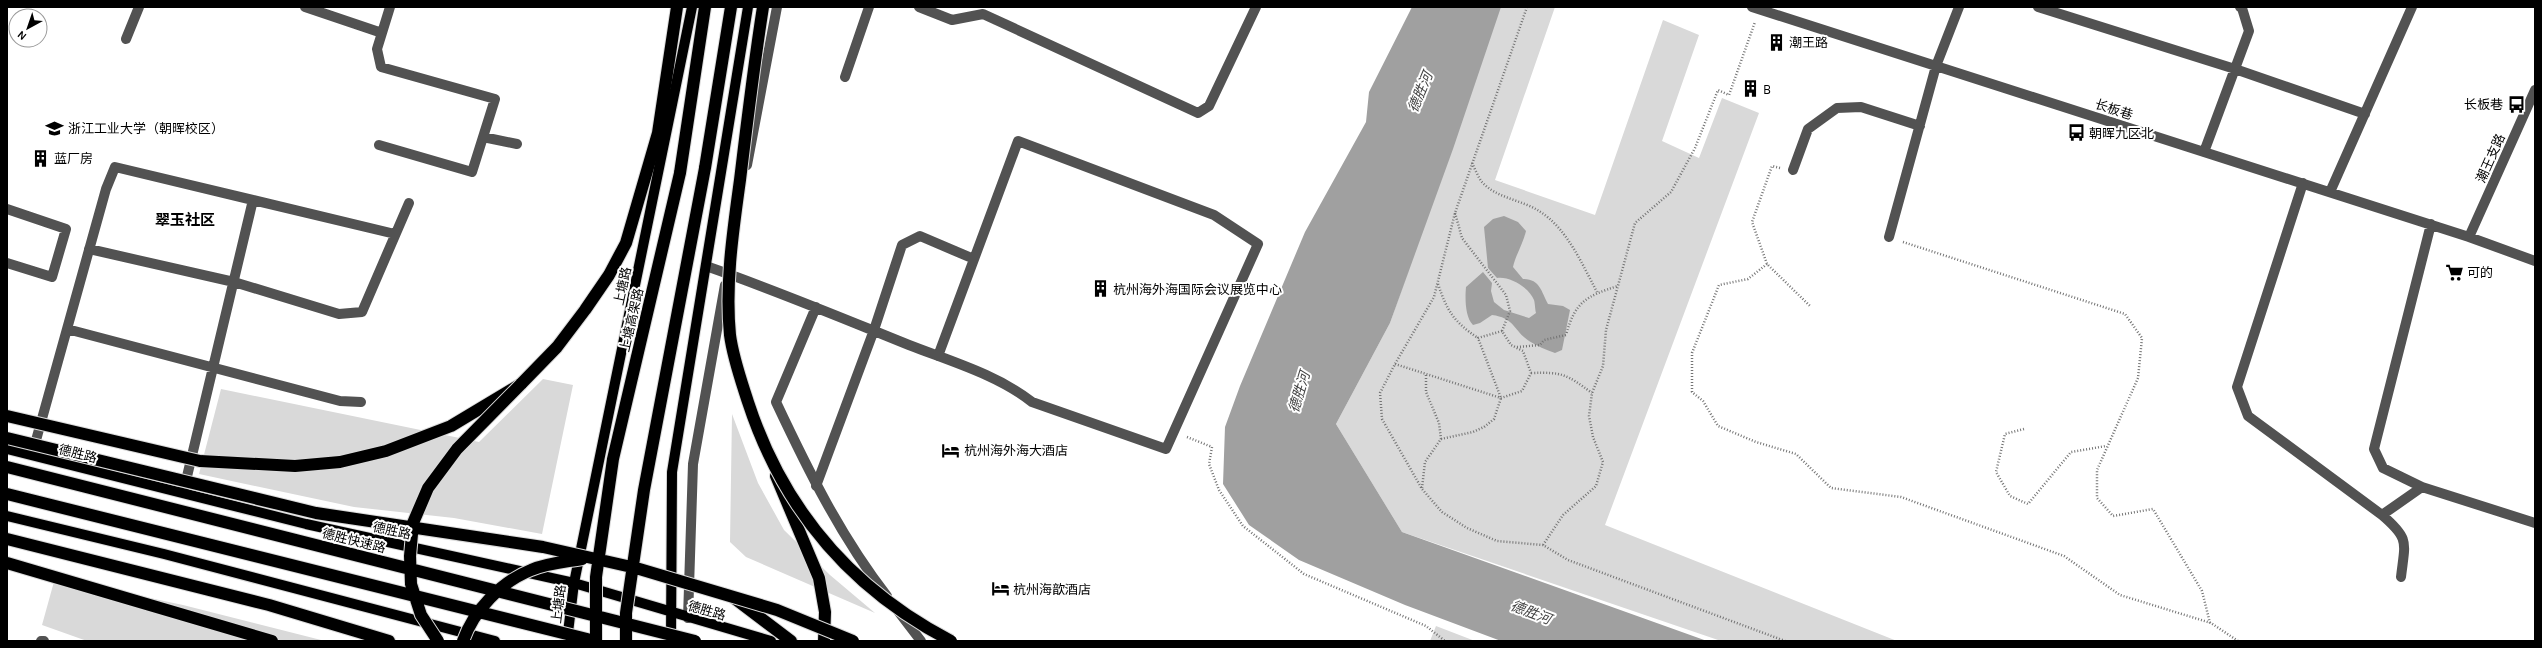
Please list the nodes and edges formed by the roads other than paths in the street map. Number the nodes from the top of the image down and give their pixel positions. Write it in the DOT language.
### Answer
graph roads {
  1 [pos="139,7"];
  2 [pos="305,7"];
  3 [pos="390,7"];
  4 [pos="677,7"];
  5 [pos="692,7"];
  6 [pos="705,7"];
  7 [pos="731,7"];
  8 [pos="748,7"];
  9 [pos="763,7"];
  10 [pos="767,7"];
  11 [pos="777,7"];
  12 [pos="869,7"];
  13 [pos="919,7"];
  14 [pos="1256,7"];
  15 [pos="1959,7"];
  16 [pos="2038,7"];
  17 [pos="2240,7"];
  18 [pos="2412,7"];
  19 [pos="1756,8"];
  20 [pos="984,11"];
  21 [pos="382,33"];
  22 [pos="126,39"];
  23 [pos="741,57"];
  24 [pos="1936,66"];
  25 [pos="2235,69"];
  26 [pos="845,77"];
  27 [pos="2535,90"];
  28 [pos="2364,114"];
  29 [pos="1920,126"];
  30 [pos="483,137"];
  31 [pos="517,144"];
  32 [pos="379,145"];
  33 [pos="2204,152"];
  34 [pos="1793,170"];
  35 [pos="2303,183"];
  36 [pos="2330,192"];
  37 [pos="253,200"];
  38 [pos="409,203"];
  39 [pos="7,209"];
  40 [pos="2431,224"];
  41 [pos="395,234"];
  42 [pos="2469,236"];
  43 [pos="1889,237"];
  44 [pos="89,249"];
  45 [pos="974,259"];
  46 [pos="2535,261"];
  47 [pos="7,263"];
  48 [pos="706,266"];
  49 [pos="727,273"];
  50 [pos="234,282"];
  51 [pos="816,307"];
  52 [pos="67,330"];
  53 [pos="874,330"];
  54 [pos="938,356"];
  55 [pos="213,368"];
  56 [pos="521,384"];
  57 [pos="361,402"];
  58 [pos="7,416"];
  59 [pos="7,438"];
  60 [pos="7,448"];
  61 [pos="32,455"];
  62 [pos="769,459"];
  63 [pos="7,467"];
  64 [pos="816,486"];
  65 [pos="2422,487"];
  66 [pos="183,493"];
  67 [pos="7,494"];
  68 [pos="2382,515"];
  69 [pos="7,516"];
  70 [pos="2535,523"];
  71 [pos="7,539"];
  72 [pos="589,558"];
  73 [pos="7,563"];
  74 [pos="2401,577"];
  75 [pos="574,583"];
  76 [pos="731,596"];
  77 [pos="671,613"];
  78 [pos="688,618"];
  79 [pos="272,641"];
  80 [pos="389,641"];
  81 [pos="438,641"];
  82 [pos="463,641"];
  83 [pos="495,641"];
  84 [pos="567,641"];
  85 [pos="595,641"];
  86 [pos="626,641"];
  87 [pos="671,641"];
  88 [pos="695,641"];
  89 [pos="771,641"];
  90 [pos="791,641"];
  91 [pos="824,641"];
  92 [pos="854,641"];
  93 [pos="921,641"];
  94 [pos="952,641"];
  1 -- 22 [label="street"];
  2 -- 21 [label="street"];
  3 -- 21 [label="street"];
  4 -- 56 [label="highway"];
  5 -- 75 [label="main road, 上塘路"];
  6 -- 85 [label="highway, 上塘高架路, bridge"];
  7 -- 86 [label="highway, bridge"];
  8 -- 23 [label="main road"];
  9 -- 62 [label="highway, bridge"];
  10 -- 23 [label="main road"];
  11 -- 49 [label="street"];
  12 -- 26 [label="street"];
  13 -- 20 [label="street"];
  14 -- 20 [label="street"];
  15 -- 24 [label="street"];
  16 -- 25 [label="street"];
  17 -- 25 [label="street"];
  18 -- 28 [label="street"];
  19 -- 24 [label="street, 长板巷"];
  21 -- 30 [label="street"];
  23 -- 48 [label="main road"];
  24 -- 29 [label="street"];
  24 -- 33 [label="street, 长板巷"];
  25 -- 28 [label="street"];
  25 -- 33 [label="street"];
  27 -- 42 [label="street, 潮王支路"];
  28 -- 36 [label="street"];
  29 -- 34 [label="street"];
  29 -- 43 [label="street"];
  30 -- 31 [label="street"];
  30 -- 32 [label="street"];
  33 -- 35 [label="street, 长板巷"];
  35 -- 36 [label="street, 长板巷"];
  35 -- 68 [label="street"];
  36 -- 40 [label="street, 长板巷"];
  37 -- 41 [label="street"];
  37 -- 44 [label="street"];
  37 -- 50 [label="street"];
  38 -- 41 [label="street"];
  39 -- 47 [label="street"];
  40 -- 42 [label="street, 长板巷"];
  40 -- 65 [label="street"];
  41 -- 50 [label="street"];
  42 -- 46 [label="street, 长板巷"];
  44 -- 50 [label="street"];
  44 -- 52 [label="street"];
  45 -- 53 [label="street"];
  45 -- 54 [label="street"];
  45 -- 54 [label="street"];
  48 -- 49 [label="street"];
  48 -- 77 [label="main road"];
  49 -- 51 [label="street"];
  49 -- 78 [label="street"];
  50 -- 55 [label="street"];
  51 -- 53 [label="street"];
  51 -- 64 [label="street"];
  52 -- 55 [label="street"];
  52 -- 61 [label="street"];
  53 -- 54 [label="street"];
  53 -- 64 [label="street"];
  55 -- 57 [label="street"];
  55 -- 66 [label="street"];
  56 -- 58 [label="highway, bridge"];
  56 -- 81 [label="highway, bridge"];
  59 -- 72 [label="highway, bridge"];
  60 -- 61 [label="main road, 德胜路"];
  61 -- 66 [label="main road, 德胜路"];
  62 -- 91 [label="highway, bridge"];
  62 -- 94 [label="highway, bridge"];
  63 -- 88 [label="highway, 德胜快速路, bridge"];
  64 -- 93 [label="street"];
  65 -- 68 [label="street"];
  65 -- 70 [label="street"];
  66 -- 75 [label="main road, 德胜路"];
  67 -- 85 [label="highway, bridge"];
  68 -- 74 [label="street"];
  69 -- 83 [label="main road"];
  71 -- 80 [label="highway"];
  72 -- 76 [label="highway, bridge"];
  72 -- 82 [label="highway, bridge"];
  73 -- 79 [label="highway"];
  75 -- 77 [label="main road, 德胜路"];
  75 -- 84 [label="main road, 上塘路"];
  76 -- 90 [label="highway"];
  76 -- 92 [label="highway, bridge"];
  77 -- 78 [label="main road, 德胜路"];
  77 -- 87 [label="main road"];
  78 -- 89 [label="main road, 德胜路"];
}
